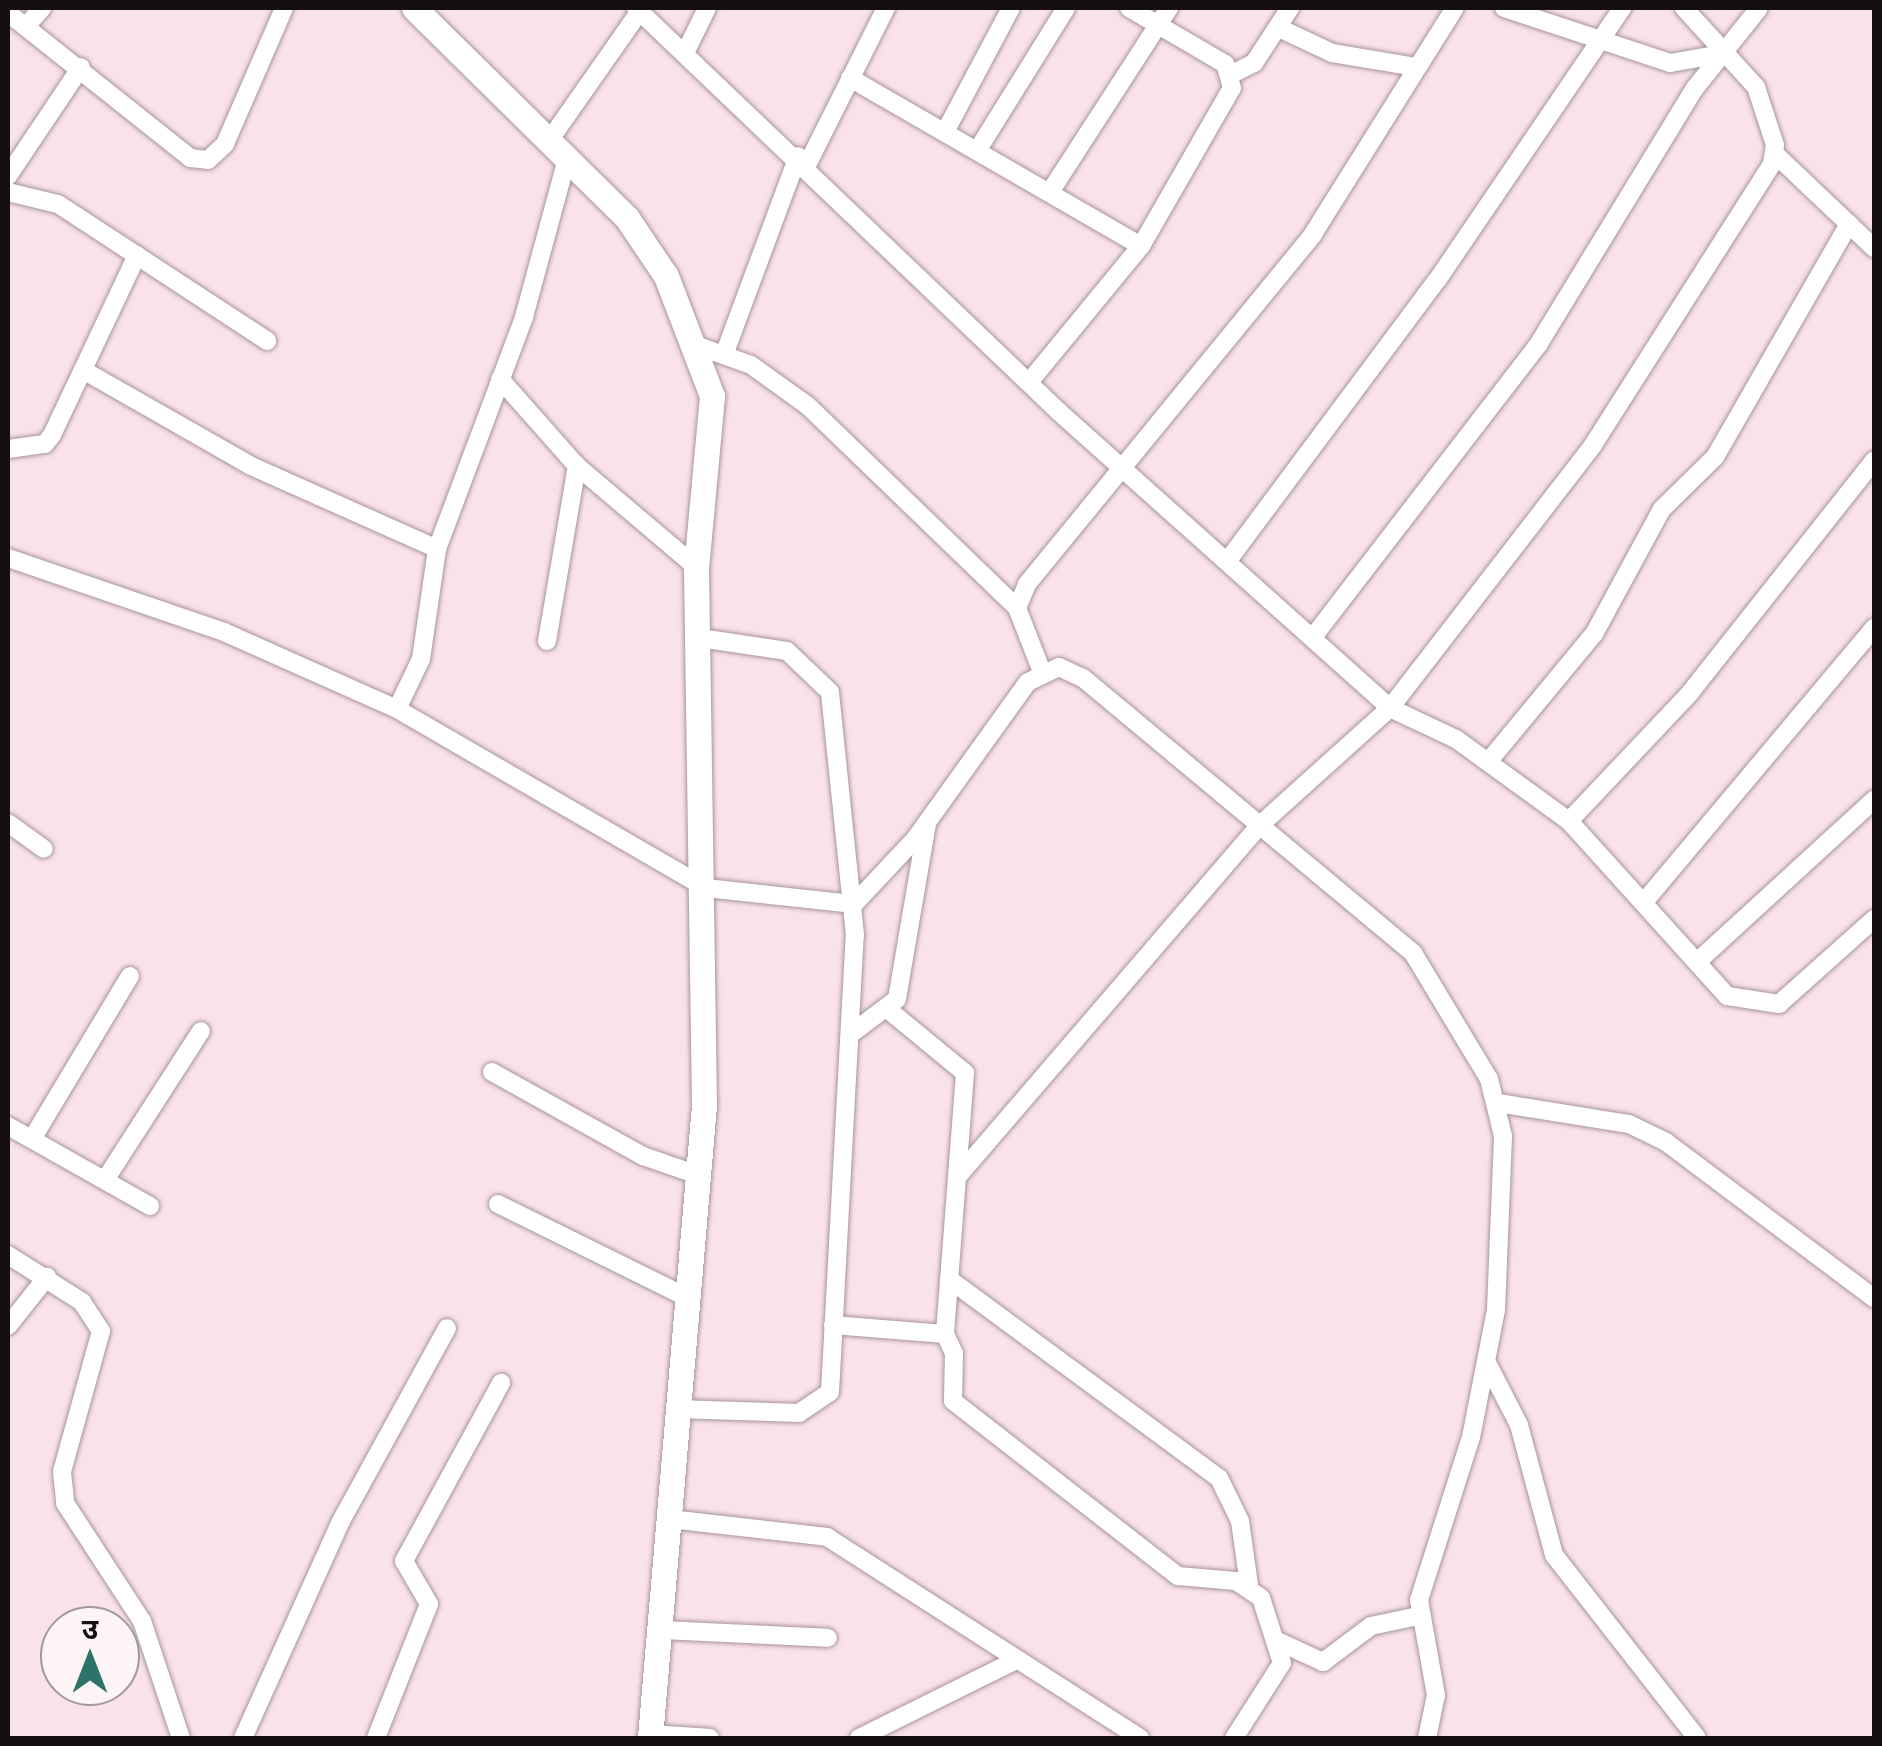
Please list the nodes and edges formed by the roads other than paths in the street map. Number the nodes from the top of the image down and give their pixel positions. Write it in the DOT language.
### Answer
graph roads {
  1 [pos="42,8"];
  2 [pos="284,8"];
  3 [pos="414,8"];
  4 [pos="707,8"];
  5 [pos="886,8"];
  6 [pos="1011,8"];
  7 [pos="1066,8"];
  8 [pos="1129,8"];
  9 [pos="1169,8"];
  10 [pos="1290,8"];
  11 [pos="1455,8"];
  12 [pos="1504,8"];
  13 [pos="1622,8"];
  14 [pos="1684,8"];
  15 [pos="1759,8"];
  16 [pos="640,9"];
  17 [pos="8,14"];
  18 [pos="26,26"];
  19 [pos="1161,26"];
  20 [pos="1279,28"];
  21 [pos="1602,42"];
  22 [pos="685,53"];
  23 [pos="1722,54"];
  24 [pos="81,67"];
  25 [pos="1417,68"];
  26 [pos="1232,74"];
  27 [pos="850,78"];
  28 [pos="945,132"];
  29 [pos="559,146"];
  30 [pos="978,150"];
  31 [pos="1775,154"];
  32 [pos="803,161"];
  33 [pos="8,176"];
  34 [pos="8,192"];
  35 [pos="1050,192"];
  36 [pos="1849,224"];
  37 [pos="1141,246"];
  38 [pos="1874,248"];
  39 [pos="137,255"];
  40 [pos="267,341"];
  41 [pos="698,346"];
  42 [pos="724,355"];
  43 [pos="84,370"];
  44 [pos="500,379"];
  45 [pos="1030,382"];
  46 [pos="8,449"];
  47 [pos="1874,461"];
  48 [pos="577,466"];
  49 [pos="1130,468"];
  50 [pos="437,550"];
  51 [pos="8,558"];
  52 [pos="1229,560"];
  53 [pos="696,567"];
  54 [pos="1017,608"];
  55 [pos="1874,628"];
  56 [pos="1313,637"];
  57 [pos="700,638"];
  58 [pos="546,641"];
  59 [pos="1042,672"];
  60 [pos="397,708"];
  61 [pos="1390,708"];
  62 [pos="1488,762"];
  63 [pos="1874,800"];
  64 [pos="1570,820"];
  65 [pos="8,823"];
  66 [pos="927,823"];
  67 [pos="1260,825"];
  68 [pos="44,849"];
  69 [pos="706,888"];
  70 [pos="1644,902"];
  71 [pos="854,904"];
  72 [pos="1874,918"];
  73 [pos="1697,962"];
  74 [pos="130,976"];
  75 [pos="890,1012"];
  76 [pos="202,1030"];
  77 [pos="852,1033"];
  78 [pos="492,1072"];
  79 [pos="1498,1104"];
  80 [pos="8,1126"];
  81 [pos="32,1139"];
  82 [pos="698,1175"];
  83 [pos="958,1176"];
  84 [pos="105,1180"];
  85 [pos="498,1204"];
  86 [pos="150,1206"];
  87 [pos="8,1255"];
  88 [pos="48,1277"];
  89 [pos="949,1279"];
  90 [pos="688,1298"];
  91 [pos="1874,1298"];
  92 [pos="833,1325"];
  93 [pos="8,1326"];
  94 [pos="448,1328"];
  95 [pos="945,1334"];
  96 [pos="1486,1360"];
  97 [pos="501,1383"];
  98 [pos="678,1409"];
  99 [pos="670,1519"];
  100 [pos="1248,1585"];
  101 [pos="1418,1616"];
  102 [pos="661,1630"];
  103 [pos="828,1638"];
  104 [pos="1275,1640"];
  105 [pos="1016,1660"];
  106 [pos="651,1736"];
  107 [pos="1434,1736"];
  108 [pos="181,1738"];
  109 [pos="243,1738"];
  110 [pos="376,1738"];
  111 [pos="710,1738"];
  112 [pos="859,1738"];
  113 [pos="1140,1738"];
  114 [pos="1234,1738"];
  115 [pos="1697,1738"];
  1 -- 18 [label="street"];
  2 -- 24 [label="street"];
  3 -- 29 [label="street"];
  4 -- 22 [label="street"];
  5 -- 27 [label="street"];
  6 -- 28 [label="street"];
  7 -- 30 [label="street"];
  8 -- 19 [label="street"];
  9 -- 19 [label="street"];
  10 -- 20 [label="street"];
  11 -- 25 [label="street"];
  12 -- 21 [label="street"];
  13 -- 21 [label="street"];
  14 -- 23 [label="street"];
  15 -- 23 [label="street"];
  16 -- 22 [label="street"];
  16 -- 29 [label="street"];
  17 -- 18 [label="street"];
  18 -- 24 [label="street"];
  19 -- 26 [label="street"];
  19 -- 35 [label="street"];
  20 -- 25 [label="street"];
  20 -- 26 [label="street"];
  21 -- 23 [label="street"];
  21 -- 52 [label="street"];
  22 -- 32 [label="street"];
  23 -- 31 [label="street"];
  23 -- 56 [label="street"];
  24 -- 33 [label="street"];
  25 -- 49 [label="street"];
  26 -- 37 [label="street"];
  27 -- 28 [label="street"];
  27 -- 32 [label="street"];
  28 -- 30 [label="street"];
  29 -- 41 [label="street"];
  29 -- 44 [label="street"];
  30 -- 35 [label="street"];
  31 -- 36 [label="street"];
  31 -- 61 [label="street"];
  32 -- 42 [label="street"];
  32 -- 45 [label="street"];
  34 -- 39 [label="street"];
  35 -- 37 [label="street"];
  36 -- 38 [label="street"];
  36 -- 62 [label="street"];
  37 -- 45 [label="street"];
  39 -- 40 [label="street"];
  39 -- 43 [label="street"];
  41 -- 42 [label="street"];
  41 -- 53 [label="street"];
  42 -- 54 [label="street"];
  43 -- 46 [label="street"];
  43 -- 50 [label="street"];
  44 -- 48 [label="street"];
  44 -- 50 [label="street"];
  45 -- 49 [label="street"];
  47 -- 64 [label="street"];
  48 -- 53 [label="street"];
  48 -- 58 [label="street"];
  49 -- 52 [label="street"];
  49 -- 54 [label="street"];
  50 -- 60 [label="street"];
  51 -- 60 [label="street"];
  52 -- 56 [label="street"];
  53 -- 57 [label="street"];
  54 -- 59 [label="street"];
  55 -- 70 [label="street"];
  56 -- 61 [label="street"];
  57 -- 69 [label="street"];
  57 -- 71 [label="street"];
  59 -- 66 [label="street"];
  59 -- 67 [label="street"];
  60 -- 69 [label="street"];
  61 -- 62 [label="street"];
  61 -- 67 [label="street"];
  62 -- 64 [label="street"];
  63 -- 73 [label="street"];
  64 -- 70 [label="street"];
  65 -- 68 [label="street"];
  66 -- 71 [label="street"];
  66 -- 75 [label="street"];
  67 -- 79 [label="street"];
  67 -- 83 [label="street"];
  69 -- 71 [label="street"];
  69 -- 82 [label="street"];
  70 -- 73 [label="street"];
  71 -- 77 [label="street"];
  72 -- 73 [label="street"];
  74 -- 81 [label="street"];
  75 -- 77 [label="street"];
  75 -- 83 [label="street"];
  76 -- 84 [label="street"];
  77 -- 92 [label="street"];
  78 -- 82 [label="street"];
  79 -- 91 [label="street"];
  79 -- 96 [label="street"];
  80 -- 81 [label="street"];
  81 -- 84 [label="street"];
  82 -- 90 [label="street"];
  83 -- 89 [label="street"];
  84 -- 86 [label="street"];
  85 -- 90 [label="street"];
  87 -- 88 [label="street"];
  88 -- 93 [label="street"];
  88 -- 108 [label="street"];
  89 -- 95 [label="street"];
  89 -- 100 [label="street"];
  90 -- 98 [label="street"];
  92 -- 95 [label="street"];
  92 -- 98 [label="street"];
  94 -- 109 [label="street"];
  95 -- 100 [label="street"];
  96 -- 101 [label="street"];
  96 -- 115 [label="street"];
  97 -- 110 [label="street"];
  98 -- 99 [label="street"];
  99 -- 102 [label="street"];
  99 -- 105 [label="street"];
  100 -- 104 [label="street"];
  101 -- 104 [label="street"];
  101 -- 107 [label="street"];
  102 -- 103 [label="street"];
  102 -- 106 [label="street"];
  104 -- 114 [label="street"];
  105 -- 112 [label="street"];
  105 -- 113 [label="street"];
  106 -- 111 [label="street"];
}
